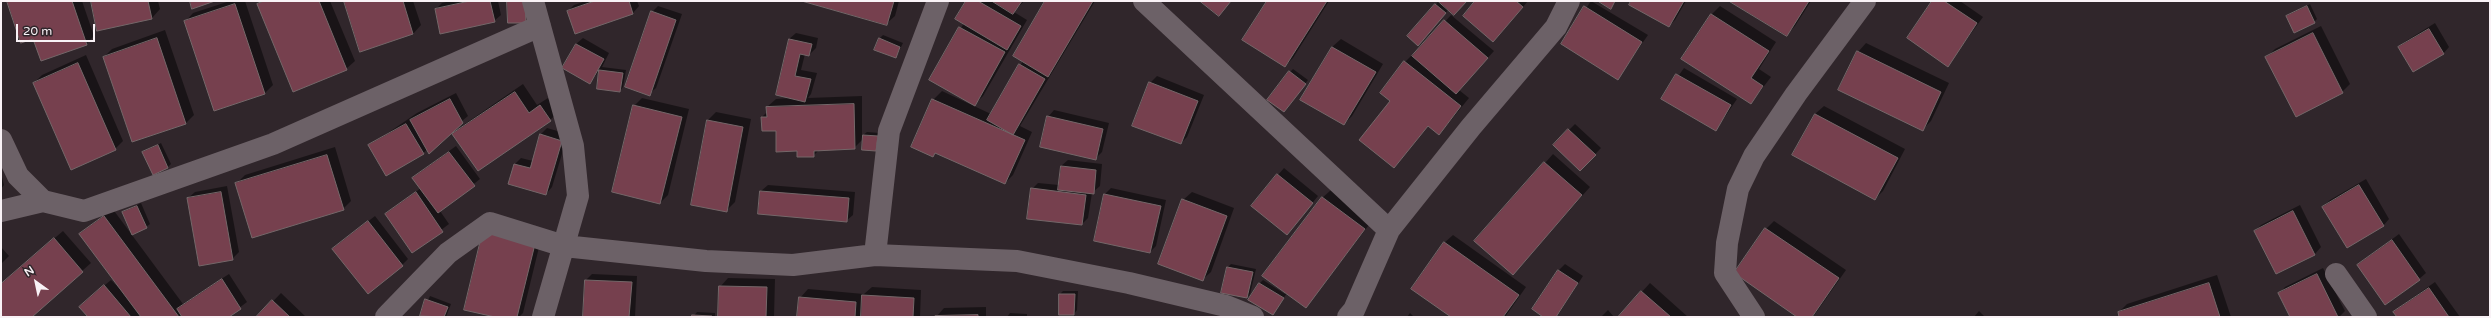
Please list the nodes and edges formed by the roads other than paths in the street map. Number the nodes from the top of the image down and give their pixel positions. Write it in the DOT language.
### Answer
graph roads {
  1 [pos="533,1"];
  2 [pos="938,1"];
  3 [pos="1144,1"];
  4 [pos="1569,1"];
  5 [pos="1865,1"];
  6 [pos="540,26"];
  7 [pos="1,140"];
  8 [pos="43,202"];
  9 [pos="1,211"];
  10 [pos="1389,230"];
  11 [pos="564,246"];
  12 [pos="875,255"];
  13 [pos="2336,274"];
  14 [pos="386,317"];
  15 [pos="543,317"];
  16 [pos="1253,317"];
  17 [pos="1348,317"];
  18 [pos="1754,317"];
  19 [pos="2366,317"];
  1 -- 6 [label="street"];
  2 -- 12 [label="street"];
  3 -- 10 [label="street"];
  4 -- 10 [label="street"];
  5 -- 18 [label="street"];
  6 -- 8 [label="street"];
  6 -- 11 [label="street"];
  7 -- 8 [label="street"];
  8 -- 9 [label="street"];
  10 -- 17 [label="street"];
  11 -- 12 [label="street"];
  11 -- 14 [label="street"];
  11 -- 15 [label="street"];
  12 -- 16 [label="street"];
  13 -- 19 [label="street"];
}
